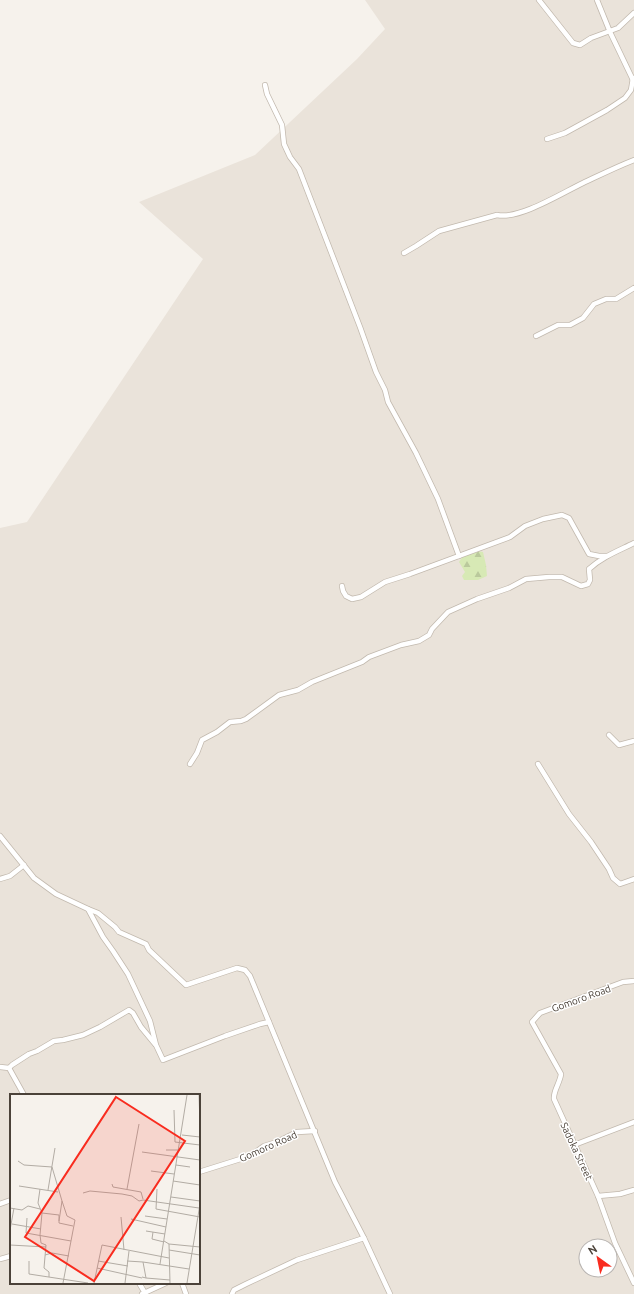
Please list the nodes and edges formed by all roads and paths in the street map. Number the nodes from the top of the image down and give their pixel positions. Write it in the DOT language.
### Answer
graph roads {
  1 [pos="539,0"];
  2 [pos="597,0"];
  3 [pos="634,14"];
  4 [pos="610,32"];
  5 [pos="633,80"];
  6 [pos="265,85"];
  7 [pos="547,139"];
  8 [pos="634,160"];
  9 [pos="404,253"];
  10 [pos="634,288"];
  11 [pos="536,336"];
  12 [pos="634,543"];
  13 [pos="459,556"];
  14 [pos="608,556"];
  15 [pos="342,586"];
  16 [pos="609,735"];
  17 [pos="634,741"];
  18 [pos="190,764"];
  19 [pos="538,764"];
  20 [pos="0,836"];
  21 [pos="24,865"];
  22 [pos="0,879"];
  23 [pos="634,879"];
  24 [pos="88,909"];
  25 [pos="634,981"];
  26 [pos="269,1022"];
  27 [pos="532,1022"];
  28 [pos="156,1045"];
  29 [pos="0,1067"];
  30 [pos="9,1068"];
  31 [pos="23,1094"];
  32 [pos="634,1122"];
  33 [pos="315,1131"];
  34 [pos="574,1145"];
  35 [pos="200,1172"];
  36 [pos="634,1190"];
  37 [pos="598,1196"];
  38 [pos="10,1200"];
  39 [pos="0,1204"];
  40 [pos="364,1238"];
  41 [pos="10,1256"];
  42 [pos="0,1259"];
  43 [pos="634,1283"];
  44 [pos="140,1284"];
  45 [pos="164,1284"];
  46 [pos="182,1284"];
  47 [pos="144,1293"];
  48 [pos="186,1294"];
  49 [pos="232,1294"];
  50 [pos="390,1294"];
  1 -- 4 [label="street"];
  2 -- 4 [label="street"];
  3 -- 4 [label="street"];
  4 -- 5 [label="street"];
  5 -- 7 [label="street"];
  6 -- 13 [label="street"];
  8 -- 9 [label="street"];
  10 -- 11 [label="street"];
  12 -- 14 [label="street"];
  13 -- 14 [label="street"];
  13 -- 15 [label="street"];
  14 -- 18 [label="street"];
  16 -- 17 [label="street"];
  19 -- 23 [label="street"];
  20 -- 21 [label="street"];
  21 -- 22 [label="street"];
  21 -- 24 [label="street"];
  24 -- 26 [label="street"];
  24 -- 28 [label="street"];
  25 -- 27 [label="street, Gomoro Road"];
  26 -- 28 [label="street"];
  26 -- 33 [label="street"];
  27 -- 34 [label="street, Sadoka Street"];
  28 -- 30 [label="street"];
  29 -- 30 [label="street"];
  30 -- 31 [label="street"];
  32 -- 34 [label="street"];
  33 -- 35 [label="street, Gomoro Road"];
  33 -- 40 [label="street"];
  34 -- 37 [label="street, Sadoka Street"];
  36 -- 37 [label="street"];
  37 -- 43 [label="street, Sadoka Street"];
  38 -- 39 [label="street"];
  40 -- 49 [label="street"];
  40 -- 50 [label="street"];
  41 -- 42 [label="street"];
  44 -- 47 [label="street"];
  45 -- 47 [label="street"];
  46 -- 48 [label="street"];
}
